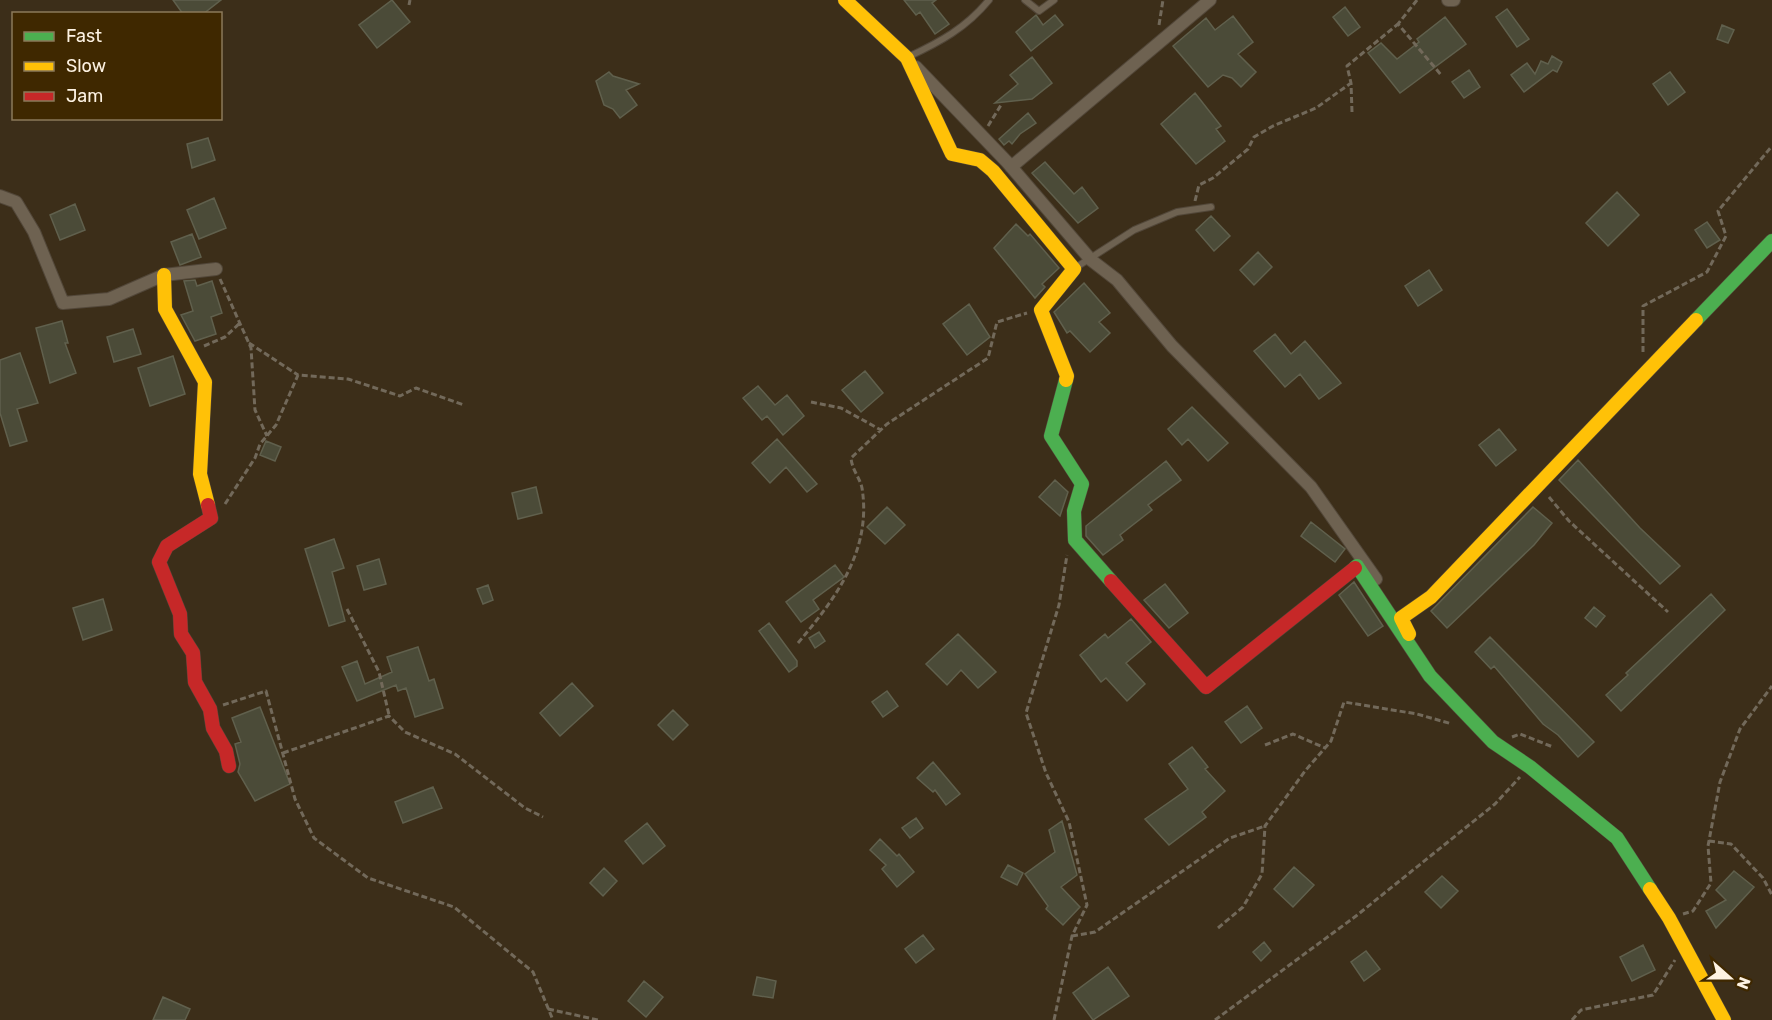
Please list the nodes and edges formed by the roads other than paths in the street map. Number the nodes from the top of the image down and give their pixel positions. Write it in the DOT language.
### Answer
graph roads {
  1 [pos="845,0"];
  2 [pos="989,0"];
  3 [pos="1025,0"];
  4 [pos="1054,0"];
  5 [pos="1210,0"];
  6 [pos="1448,0"];
  7 [pos="1454,0"];
  8 [pos="907,58"];
  9 [pos="1011,166"];
  10 [pos="0,196"];
  11 [pos="1211,207"];
  12 [pos="1772,241"];
  13 [pos="1091,261"];
  14 [pos="216,269"];
  15 [pos="1074,269"];
  16 [pos="164,275"];
  17 [pos="1401,618"];
  18 [pos="1430,676"];
  19 [pos="229,766"];
  20 [pos="1724,1020"];
  1 -- 8 [label="street"];
  2 -- 8 [label="lane"];
  3 -- 4 [label="lane"];
  5 -- 9 [label="street"];
  6 -- 7 [label="street"];
  8 -- 9 [label="street"];
  8 -- 15 [label="street"];
  9 -- 13 [label="street"];
  10 -- 16 [label="street"];
  11 -- 13 [label="lane"];
  12 -- 17 [label="street"];
  13 -- 15 [label="lane"];
  13 -- 17 [label="street"];
  14 -- 16 [label="street"];
  15 -- 18 [label="street"];
  16 -- 19 [label="street"];
  17 -- 18 [label="street"];
  18 -- 20 [label="street"];
}
